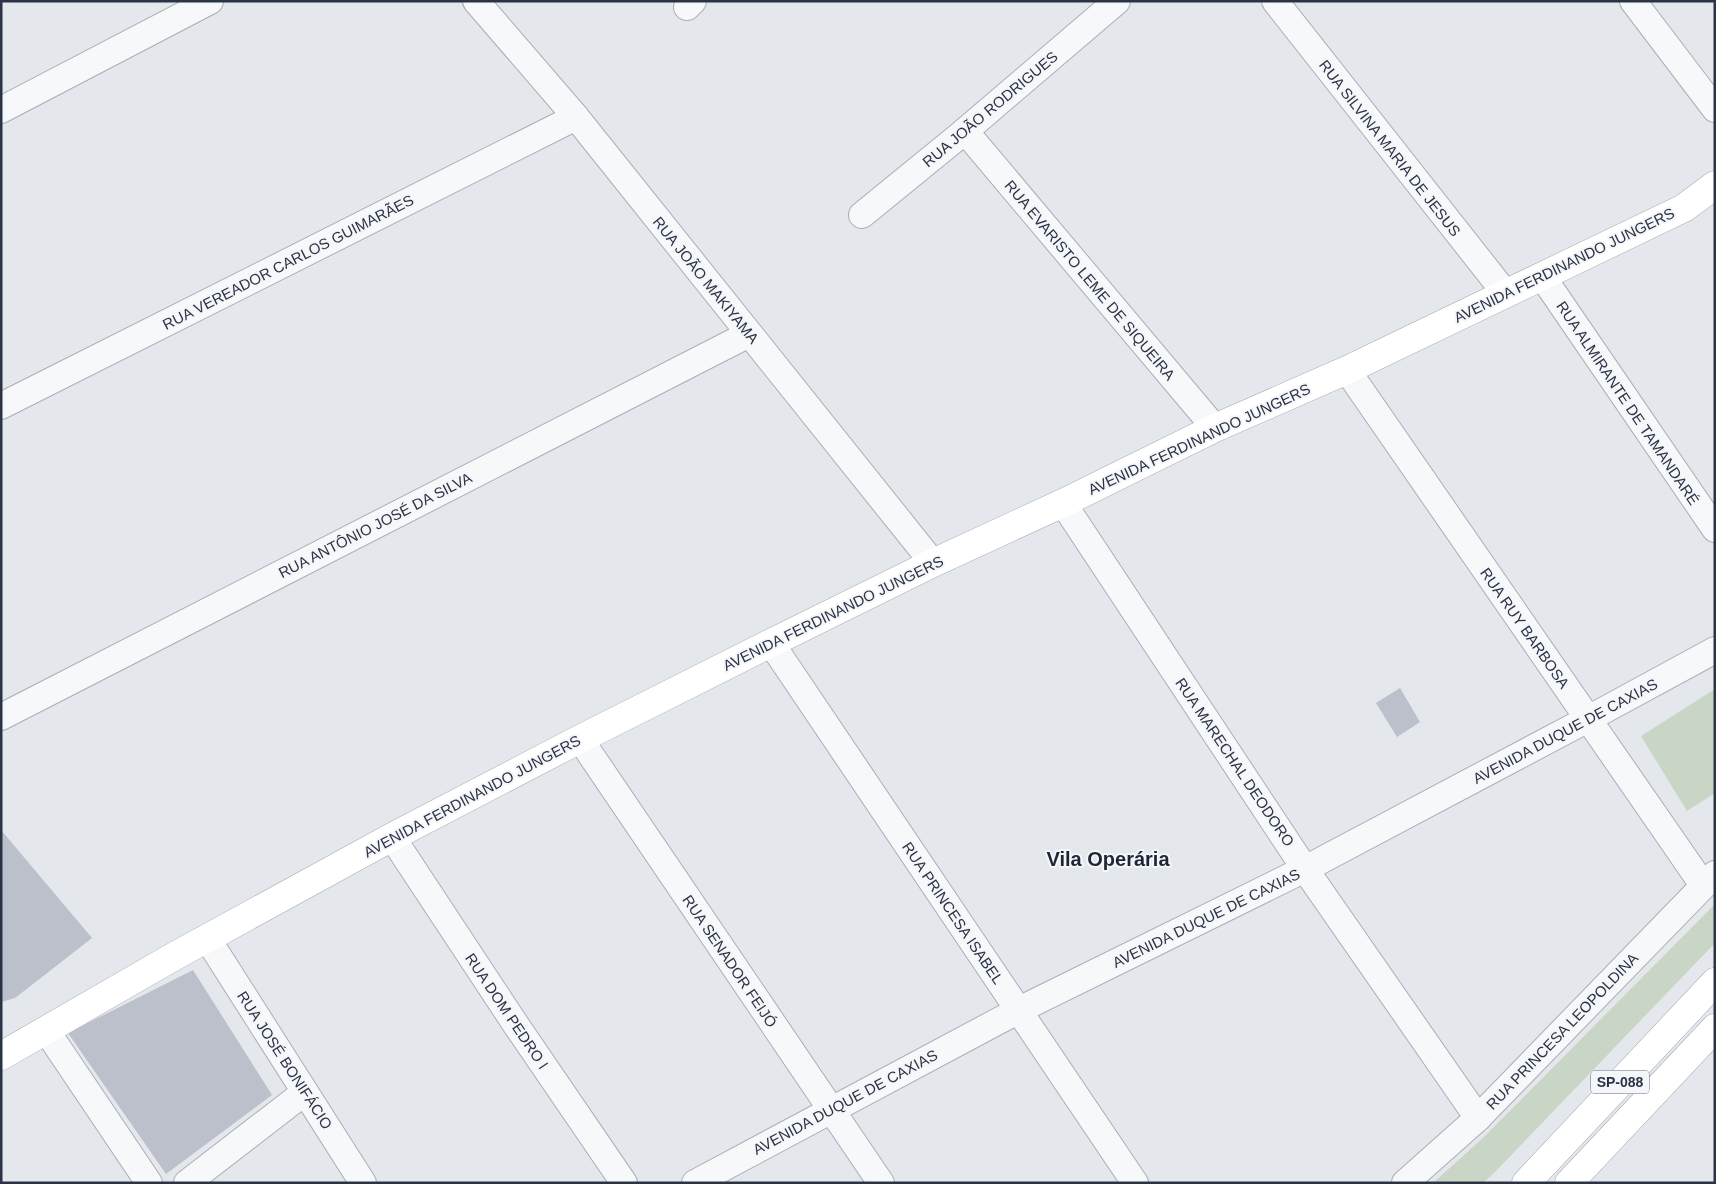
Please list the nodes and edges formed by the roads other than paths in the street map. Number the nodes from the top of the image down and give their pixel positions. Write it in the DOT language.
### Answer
graph roads {
  1 [pos="210,1"];
  2 [pos="476,1"];
  3 [pos="1117,1"];
  4 [pos="1275,1"];
  5 [pos="1633,1"];
  6 [pos="1715,109"];
  7 [pos="1,110"];
  8 [pos="576,117"];
  9 [pos="965,131"];
  10 [pos="1715,185"];
  11 [pos="1715,207"];
  12 [pos="1684,208"];
  13 [pos="862,215"];
  14 [pos="1542,276"];
  15 [pos="1506,294"];
  16 [pos="749,334"];
  17 [pos="1347,370"];
  18 [pos="1,406"];
  19 [pos="1215,428"];
  20 [pos="1063,503"];
  21 [pos="1715,529"];
  22 [pos="933,563"];
  23 [pos="771,643"];
  24 [pos="1715,650"];
  25 [pos="1,717"];
  26 [pos="1588,719"];
  27 [pos="580,739"];
  28 [pos="392,837"];
  29 [pos="1305,869"];
  30 [pos="1709,879"];
  31 [pos="207,938"];
  32 [pos="1715,982"];
  33 [pos="1019,1010"];
  34 [pos="1715,1028"];
  35 [pos="46,1030"];
  36 [pos="1,1056"];
  37 [pos="305,1092"];
  38 [pos="831,1109"];
  39 [pos="1478,1118"];
  40 [pos="149,1183"];
  41 [pos="187,1183"];
  42 [pos="363,1183"];
  43 [pos="624,1183"];
  44 [pos="695,1183"];
  45 [pos="880,1183"];
  46 [pos="1135,1183"];
  47 [pos="1406,1183"];
  48 [pos="1526,1183"];
  49 [pos="1569,1183"];
  1 -- 7 [label="street"];
  2 -- 8 [label="street, RUA JOÃO MAKIYAMA"];
  3 -- 9 [label="street, RUA JOÃO RODRIGUES"];
  4 -- 15 [label="street, RUA SILVINA MARIA DE JESUS"];
  5 -- 6 [label="street"];
  8 -- 16 [label="street, RUA JOÃO MAKIYAMA"];
  8 -- 18 [label="street, RUA VEREADOR CARLOS GUIMARÃES"];
  9 -- 13 [label="street, RUA JOÃO RODRIGUES"];
  9 -- 19 [label="street, RUA EVARISTO LEME DE SIQUEIRA"];
  10 -- 12 [label="street, AVENIDA FERDINANDO JUNGERS"];
  11 -- 12 [label="street, AVENIDA FERDINANDO JUNGERS"];
  12 -- 14 [label="street, AVENIDA FERDINANDO JUNGERS"];
  14 -- 15 [label="street, AVENIDA FERDINANDO JUNGERS"];
  14 -- 21 [label="street, RUA ALMIRANTE DE TAMANDARÉ"];
  15 -- 17 [label="street, AVENIDA FERDINANDO JUNGERS"];
  16 -- 22 [label="street, RUA JOÃO MAKIYAMA"];
  16 -- 25 [label="street, RUA ANTÔNIO JOSÉ DA SILVA"];
  17 -- 19 [label="street, AVENIDA FERDINANDO JUNGERS"];
  17 -- 26 [label="street, RUA RUY BARBOSA"];
  19 -- 20 [label="street, AVENIDA FERDINANDO JUNGERS"];
  20 -- 22 [label="street, AVENIDA FERDINANDO JUNGERS"];
  20 -- 29 [label="street, RUA MARECHAL DEODORO"];
  22 -- 23 [label="street, AVENIDA FERDINANDO JUNGERS"];
  23 -- 27 [label="street, AVENIDA FERDINANDO JUNGERS"];
  23 -- 33 [label="street, RUA PRINCESA ISABEL"];
  24 -- 26 [label="street, AVENIDA DUQUE DE CAXIAS"];
  26 -- 29 [label="street, AVENIDA DUQUE DE CAXIAS"];
  26 -- 30 [label="street, RUA RUY BARBOSA"];
  27 -- 28 [label="street, AVENIDA FERDINANDO JUNGERS"];
  27 -- 38 [label="street, RUA SENADOR FEIJÓ"];
  28 -- 31 [label="street, AVENIDA FERDINANDO JUNGERS"];
  28 -- 43 [label="street, RUA DOM PEDRO I"];
  29 -- 33 [label="street, AVENIDA DUQUE DE CAXIAS"];
  29 -- 39 [label="street, RUA MARECHAL DEODORO"];
  30 -- 39 [label="street, RUA PRINCESA LEOPOLDINA"];
  31 -- 35 [label="street, AVENIDA FERDINANDO JUNGERS"];
  31 -- 37 [label="street, RUA JOSÉ BONIFÁCIO"];
  32 -- 48 [label="street, SP-088"];
  33 -- 38 [label="street, AVENIDA DUQUE DE CAXIAS"];
  33 -- 46 [label="street, RUA PRINCESA ISABEL"];
  34 -- 49 [label="street, SP-088"];
  35 -- 36 [label="street, AVENIDA FERDINANDO JUNGERS"];
  35 -- 40 [label="street"];
  37 -- 41 [label="street"];
  37 -- 42 [label="street, RUA JOSÉ BONIFÁCIO"];
  38 -- 44 [label="street, AVENIDA DUQUE DE CAXIAS"];
  38 -- 45 [label="street, RUA SENADOR FEIJÓ"];
  39 -- 47 [label="street, RUA PRINCESA LEOPOLDINA"];
}
